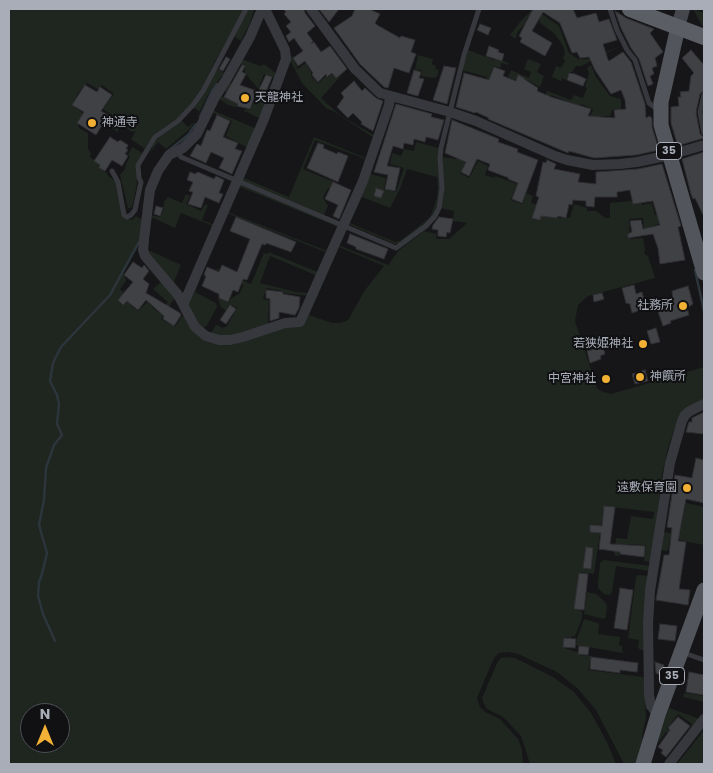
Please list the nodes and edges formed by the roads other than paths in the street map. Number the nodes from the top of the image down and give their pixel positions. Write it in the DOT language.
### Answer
graph roads {
  1 [pos="246,9"];
  2 [pos="264,9"];
  3 [pos="311,9"];
  4 [pos="479,9"];
  5 [pos="610,9"];
  6 [pos="630,9"];
  7 [pos="683,9"];
  8 [pos="678,27"];
  9 [pos="704,37"];
  10 [pos="704,95"];
  11 [pos="390,96"];
  12 [pos="450,112"];
  13 [pos="660,112"];
  14 [pos="704,133"];
  15 [pos="704,145"];
  16 [pos="177,151"];
  17 [pos="670,155"];
  18 [pos="112,171"];
  19 [pos="235,181"];
  20 [pos="147,183"];
  21 [pos="342,226"];
  22 [pos="704,271"];
  23 [pos="184,303"];
  24 [pos="704,404"];
  25 [pos="704,590"];
  26 [pos="681,652"];
  27 [pos="704,660"];
  28 [pos="658,715"];
  29 [pos="704,719"];
  30 [pos="643,764"];
  31 [pos="669,764"];
  1 -- 20 [label="lane"];
  2 -- 16 [label="street"];
  2 -- 19 [label="street"];
  3 -- 11 [label="street"];
  4 -- 12 [label="lane"];
  5 -- 13 [label="lane"];
  6 -- 8 [label="highway"];
  7 -- 8 [label="main road"];
  8 -- 9 [label="highway"];
  8 -- 13 [label="main road, 35"];
  10 -- 14 [label="lane"];
  11 -- 12 [label="street"];
  11 -- 21 [label="street"];
  12 -- 17 [label="street"];
  12 -- 21 [label="lane"];
  13 -- 17 [label="main road, 35"];
  15 -- 17 [label="street"];
  16 -- 19 [label="lane"];
  16 -- 20 [label="street"];
  17 -- 22 [label="main road, 35"];
  18 -- 20 [label="lane"];
  19 -- 21 [label="lane"];
  19 -- 23 [label="street"];
  20 -- 23 [label="street"];
  21 -- 23 [label="street"];
  24 -- 28 [label="street"];
  25 -- 26 [label="main road, 35"];
  26 -- 27 [label="lane"];
  26 -- 28 [label="main road, 35"];
  28 -- 30 [label="main road, 35"];
  29 -- 31 [label="street"];
}
